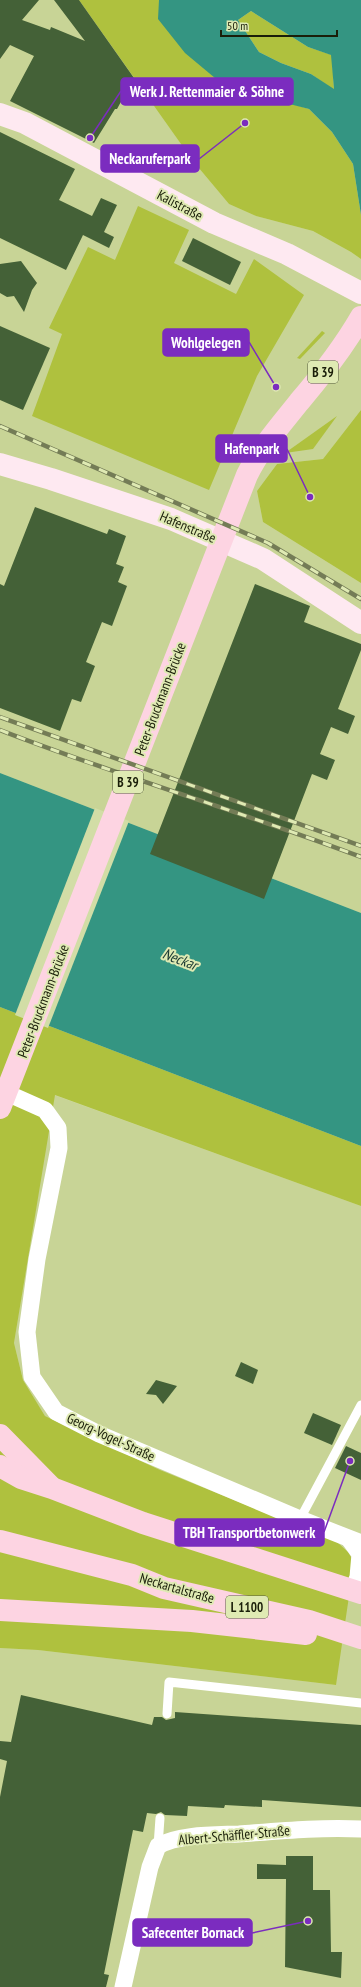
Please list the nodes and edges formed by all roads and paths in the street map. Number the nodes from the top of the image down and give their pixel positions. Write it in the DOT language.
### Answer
graph roads {
  1 [pos="0,114"];
  2 [pos="361,293"];
  3 [pos="361,317"];
  4 [pos="0,464"];
  5 [pos="361,623"];
  6 [pos="0,1090"];
  7 [pos="0,1108"];
  8 [pos="361,1404"];
  9 [pos="0,1435"];
  10 [pos="0,1466"];
  11 [pos="52,1488"];
  12 [pos="300,1519"];
  13 [pos="0,1541"];
  14 [pos="355,1541"];
  15 [pos="132,1575"];
  16 [pos="357,1592"];
  17 [pos="0,1610"];
  18 [pos="361,1623"];
  19 [pos="361,1639"];
  20 [pos="361,1703"];
  21 [pos="168,1714"];
  22 [pos="160,1818"];
  23 [pos="361,1828"];
  24 [pos="158,1846"];
  25 [pos="123,1987"];
  1 -- 2 [label="street, Kalistraße"];
  3 -- 7 [label="main road, Peter-Bruckmann-Brücke / B 39"];
  4 -- 5 [label="street, Hafenstraße"];
  6 -- 12 [label="street, Georg-Vogel-Straße"];
  8 -- 12 [label="lane"];
  9 -- 11 [label="main road"];
  10 -- 11 [label="main road"];
  11 -- 16 [label="main road"];
  12 -- 14 [label="street, Georg-Vogel-Straße"];
  13 -- 15 [label="main road, Neckartalstraße / L 1100"];
  14 -- 16 [label="street, Georg-Vogel-Straße"];
  15 -- 18 [label="main road, Neckartalstraße / L 1100"];
  15 -- 19 [label="main road, Neckartalstraße / L 1100"];
  17 -- 19 [label="main road"];
  20 -- 21 [label="lane"];
  22 -- 24 [label="lane"];
  23 -- 24 [label="street, Albert-Schäffler-Straße"];
  24 -- 25 [label="street, Albert-Schäffler-Straße"];
}
